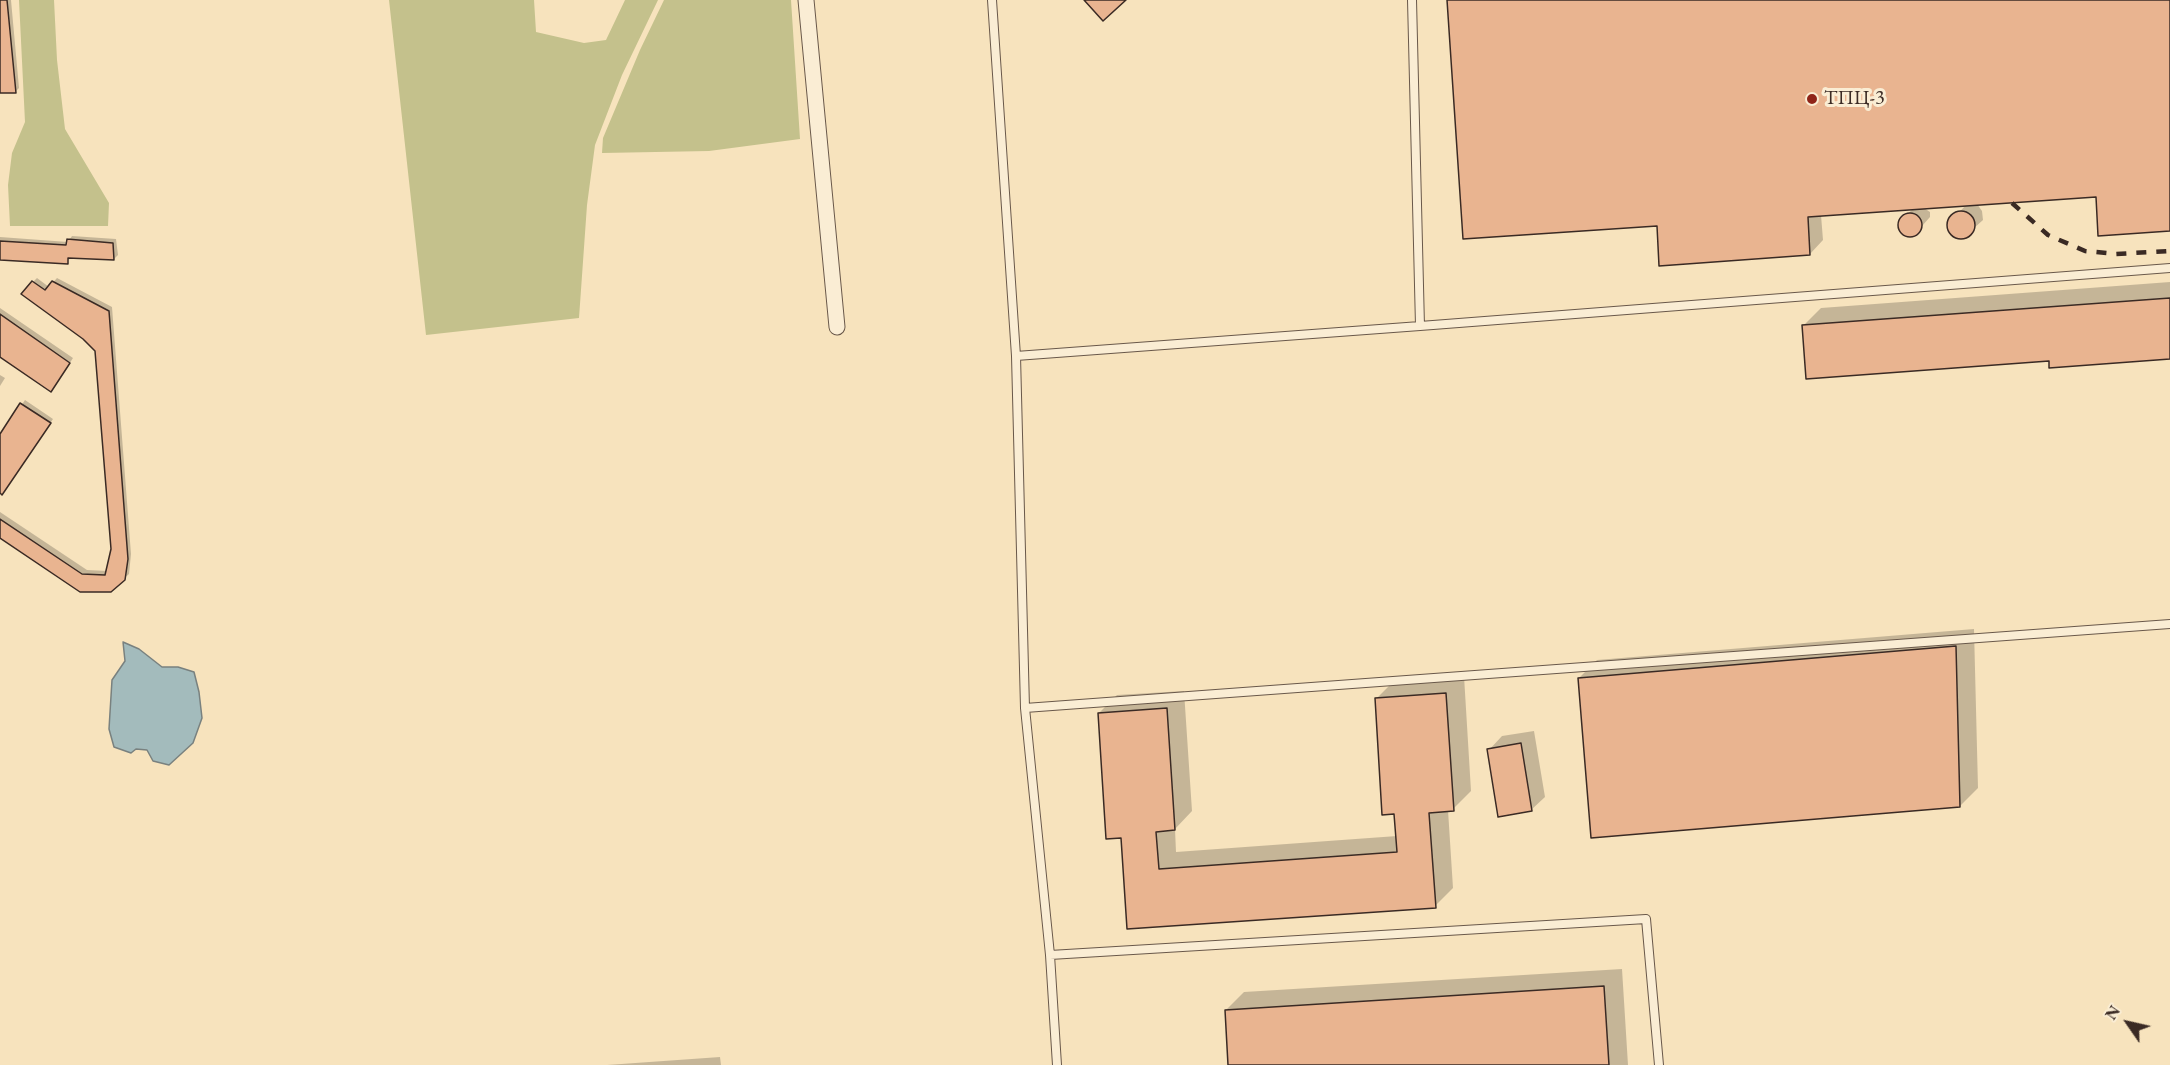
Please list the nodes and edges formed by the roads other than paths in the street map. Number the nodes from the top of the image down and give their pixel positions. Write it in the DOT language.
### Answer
graph roads {
  1 [pos="806,0"];
  2 [pos="992,0"];
  3 [pos="1412,0"];
  4 [pos="2170,268"];
  5 [pos="1420,326"];
  6 [pos="837,327"];
  7 [pos="1016,356"];
  8 [pos="2170,624"];
  9 [pos="1025,708"];
  10 [pos="1050,955"];
  11 [pos="1057,1065"];
  12 [pos="1659,1065"];
  1 -- 6 [label="street"];
  2 -- 7 [label="lane"];
  3 -- 5 [label="lane"];
  4 -- 5 [label="lane"];
  5 -- 7 [label="lane"];
  7 -- 9 [label="lane"];
  8 -- 9 [label="lane"];
  9 -- 10 [label="lane"];
  10 -- 11 [label="lane"];
  10 -- 12 [label="lane"];
}
